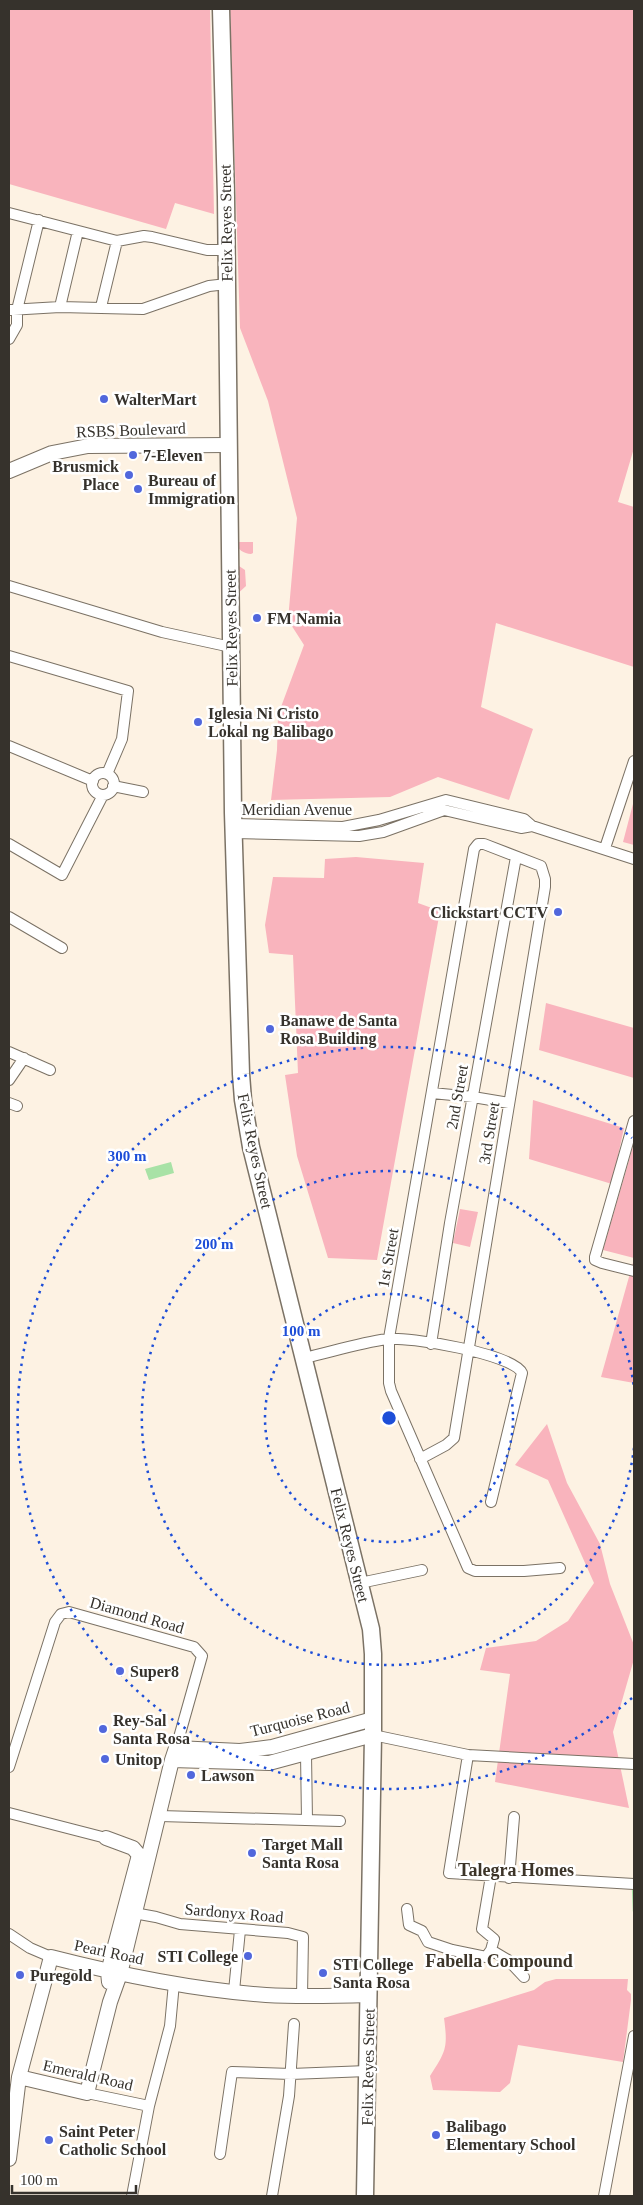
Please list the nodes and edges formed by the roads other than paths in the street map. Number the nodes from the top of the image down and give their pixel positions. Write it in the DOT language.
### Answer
graph roads {
  1 [pos="221,9"];
  2 [pos="225,9"];
  3 [pos="222,34"];
  4 [pos="9,213"];
  5 [pos="39,220"];
  6 [pos="78,230"];
  7 [pos="117,241"];
  8 [pos="226,250"];
  9 [pos="227,284"];
  10 [pos="60,307"];
  11 [pos="101,307"];
  12 [pos="13,310"];
  13 [pos="9,339"];
  14 [pos="228,445"];
  15 [pos="9,471"];
  16 [pos="9,586"];
  17 [pos="231,647"];
  18 [pos="9,656"];
  19 [pos="9,746"];
  20 [pos="634,761"];
  21 [pos="107,774"];
  22 [pos="92,781"];
  23 [pos="113,786"];
  24 [pos="144,792"];
  25 [pos="103,795"];
  26 [pos="234,829"];
  27 [pos="9,844"];
  28 [pos="605,848"];
  29 [pos="474,849"];
  30 [pos="516,857"];
  31 [pos="634,858"];
  32 [pos="9,917"];
  33 [pos="62,948"];
  34 [pos="9,1052"];
  35 [pos="24,1058"];
  36 [pos="50,1070"];
  37 [pos="9,1080"];
  38 [pos="432,1093"];
  39 [pos="473,1097"];
  40 [pos="509,1103"];
  41 [pos="634,1121"];
  42 [pos="634,1271"];
  43 [pos="389,1338"];
  44 [pos="431,1344"];
  45 [pos="468,1348"];
  46 [pos="304,1358"];
  47 [pos="420,1459"];
  48 [pos="491,1502"];
  49 [pos="560,1568"];
  50 [pos="422,1570"];
  51 [pos="360,1583"];
  52 [pos="373,1727"];
  53 [pos="174,1754"];
  54 [pos="468,1755"];
  55 [pos="306,1759"];
  56 [pos="634,1764"];
  57 [pos="9,1767"];
  58 [pos="9,1813"];
  59 [pos="160,1816"];
  60 [pos="514,1816"];
  61 [pos="307,1820"];
  62 [pos="340,1821"];
  63 [pos="155,1832"];
  64 [pos="106,1838"];
  65 [pos="490,1876"];
  66 [pos="509,1878"];
  67 [pos="633,1884"];
  68 [pos="407,1909"];
  69 [pos="134,1914"];
  70 [pos="240,1930"];
  71 [pos="9,1934"];
  72 [pos="491,1950"];
  73 [pos="51,1957"];
  74 [pos="114,1973"];
  75 [pos="524,1977"];
  76 [pos="174,1983"];
  77 [pos="234,1991"];
  78 [pos="369,1995"];
  79 [pos="302,1996"];
  80 [pos="294,2024"];
  81 [pos="634,2036"];
  82 [pos="367,2071"];
  83 [pos="291,2074"];
  84 [pos="19,2077"];
  85 [pos="88,2093"];
  86 [pos="150,2106"];
  87 [pos="220,2154"];
  88 [pos="9,2159"];
  89 [pos="132,2196"];
  90 [pos="272,2196"];
  91 [pos="365,2196"];
  92 [pos="604,2196"];
  1 -- 3 [label="main road, Felix Reyes Street"];
  2 -- 3 [label="main road, Felix Reyes Street"];
  3 -- 8 [label="main road, Felix Reyes Street"];
  4 -- 5 [label="street"];
  5 -- 6 [label="street"];
  5 -- 12 [label="street"];
  6 -- 7 [label="street"];
  6 -- 10 [label="street"];
  7 -- 8 [label="street"];
  7 -- 11 [label="street"];
  8 -- 9 [label="main road, Felix Reyes Street"];
  9 -- 11 [label="street"];
  9 -- 14 [label="main road, Felix Reyes Street"];
  10 -- 11 [label="street"];
  10 -- 12 [label="street"];
  12 -- 13 [label="street"];
  14 -- 15 [label="street, RSBS Boulevard"];
  14 -- 17 [label="main road, Felix Reyes Street"];
  16 -- 17 [label="street"];
  17 -- 26 [label="main road, Felix Reyes Street"];
  18 -- 21 [label="street"];
  19 -- 22 [label="street"];
  20 -- 28 [label="street"];
  21 -- 22 [label="street"];
  21 -- 23 [label="street"];
  22 -- 25 [label="street"];
  23 -- 24 [label="street"];
  23 -- 25 [label="street"];
  25 -- 27 [label="street"];
  26 -- 28 [label="street, Meridian Avenue"];
  26 -- 46 [label="main road, Felix Reyes Street"];
  28 -- 31 [label="street, Meridian Avenue"];
  29 -- 30 [label="street, 3rd Street"];
  29 -- 38 [label="street, 1st Street"];
  30 -- 39 [label="street, 2nd Street"];
  30 -- 40 [label="street, 3rd Street"];
  32 -- 33 [label="street"];
  34 -- 35 [label="street"];
  35 -- 36 [label="street"];
  35 -- 37 [label="street"];
  38 -- 39 [label="street"];
  38 -- 43 [label="street, 1st Street"];
  39 -- 40 [label="street"];
  39 -- 44 [label="street, 2nd Street"];
  40 -- 45 [label="street, 3rd Street"];
  41 -- 42 [label="street"];
  43 -- 44 [label="street"];
  43 -- 46 [label="street"];
  43 -- 47 [label="street, 1st Street"];
  44 -- 45 [label="street"];
  45 -- 47 [label="street, 3rd Street"];
  45 -- 48 [label="street"];
  46 -- 51 [label="main road, Felix Reyes Street"];
  47 -- 49 [label="street, 1st Street"];
  50 -- 51 [label="street"];
  51 -- 52 [label="main road, Felix Reyes Street"];
  52 -- 53 [label="street, Turquoise Road"];
  52 -- 54 [label="street"];
  52 -- 55 [label="street, Turquoise Road"];
  52 -- 78 [label="main road, Felix Reyes Street"];
  53 -- 55 [label="street, Turquoise Road"];
  53 -- 57 [label="street, Diamond Road"];
  53 -- 59 [label="street"];
  54 -- 56 [label="street"];
  54 -- 65 [label="street"];
  55 -- 61 [label="street"];
  58 -- 64 [label="street"];
  59 -- 61 [label="street"];
  59 -- 63 [label="street"];
  60 -- 66 [label="street"];
  61 -- 62 [label="street"];
  63 -- 64 [label="street"];
  63 -- 69 [label="street"];
  64 -- 74 [label="street"];
  65 -- 66 [label="street"];
  65 -- 72 [label="street"];
  66 -- 67 [label="street"];
  68 -- 72 [label="street"];
  69 -- 70 [label="street, Sardonyx Road"];
  69 -- 74 [label="street"];
  70 -- 77 [label="street"];
  70 -- 79 [label="street, Sardonyx Road"];
  71 -- 73 [label="street"];
  72 -- 75 [label="street"];
  73 -- 74 [label="street, Pearl Road"];
  73 -- 84 [label="street"];
  74 -- 76 [label="street, Pearl Road"];
  74 -- 85 [label="street"];
  76 -- 77 [label="street, Pearl Road"];
  76 -- 86 [label="street"];
  77 -- 79 [label="street, Pearl Road"];
  78 -- 79 [label="street, Pearl Road"];
  78 -- 82 [label="main road, Felix Reyes Street"];
  80 -- 83 [label="street"];
  81 -- 92 [label="street"];
  82 -- 83 [label="street"];
  82 -- 91 [label="main road, Felix Reyes Street"];
  83 -- 87 [label="street"];
  83 -- 90 [label="street"];
  84 -- 85 [label="street, Emerald Road"];
  84 -- 88 [label="street"];
  85 -- 86 [label="street, Emerald Road"];
  86 -- 89 [label="street"];
}
